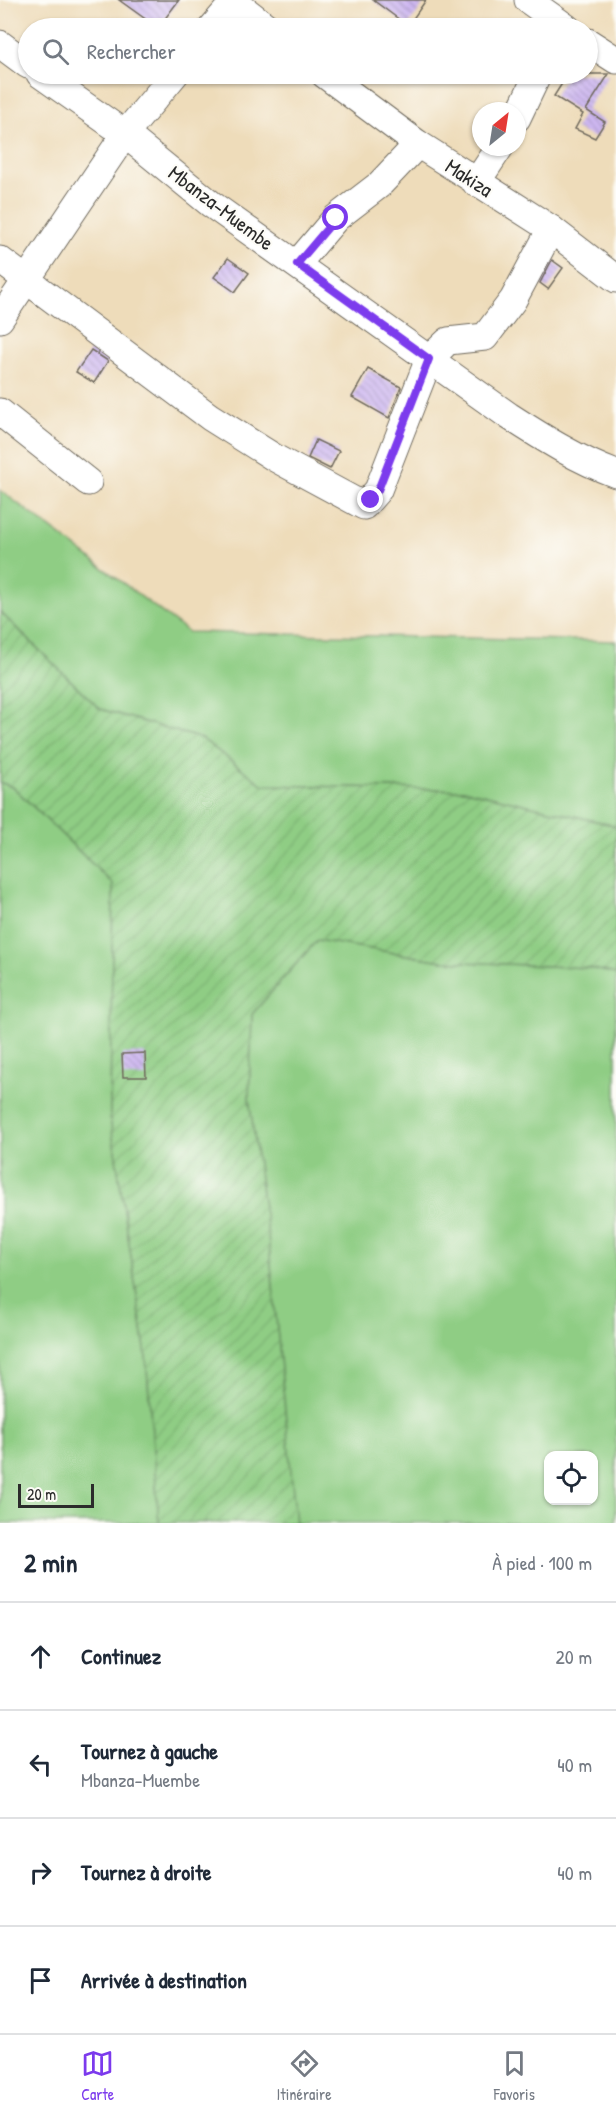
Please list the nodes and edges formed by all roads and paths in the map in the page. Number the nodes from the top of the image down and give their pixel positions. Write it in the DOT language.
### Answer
graph roads {
  1 [pos="528,0"];
  2 [pos="234,1"];
  3 [pos="220,18"];
  4 [pos="255,18"];
  5 [pos="551,18"];
  6 [pos="0,44"];
  7 [pos="598,48"];
  8 [pos="18,58"];
  9 [pos="616,60"];
  10 [pos="54,84"];
  11 [pos="167,84"];
  12 [pos="337,84"];
  13 [pos="533,84"];
  14 [pos="525,102"];
  15 [pos="125,134"];
  16 [pos="418,144"];
  17 [pos="495,156"];
  18 [pos="476,183"];
  19 [pos="551,229"];
  20 [pos="0,260"];
  21 [pos="297,264"];
  22 [pos="26,279"];
  23 [pos="616,279"];
  24 [pos="0,319"];
  25 [pos="429,359"];
  26 [pos="0,412"];
  27 [pos="616,474"];
  28 [pos="88,482"];
  1 -- 5 [label="street"];
  2 -- 3 [label="street"];
  2 -- 4 [label="street"];
  6 -- 8 [label="street"];
  7 -- 9 [label="street"];
  10 -- 15 [label="street, Mbanza-Muembe"];
  11 -- 15 [label="street"];
  12 -- 16 [label="street, Makiza"];
  13 -- 14 [label="street"];
  15 -- 21 [label="street, Mbanza-Muembe"];
  15 -- 22 [label="street"];
  16 -- 18 [label="street, Makiza"];
  16 -- 21 [label="street"];
  17 -- 18 [label="street"];
  18 -- 19 [label="street, Makiza"];
  19 -- 23 [label="street, Makiza"];
  19 -- 25 [label="street"];
  20 -- 22 [label="street"];
  21 -- 25 [label="street, Mbanza-Muembe"];
  22 -- 24 [label="street"];
  22 -- 25 [label="street"];
  25 -- 27 [label="street, Mbanza-Muembe"];
  26 -- 28 [label="street"];
}
